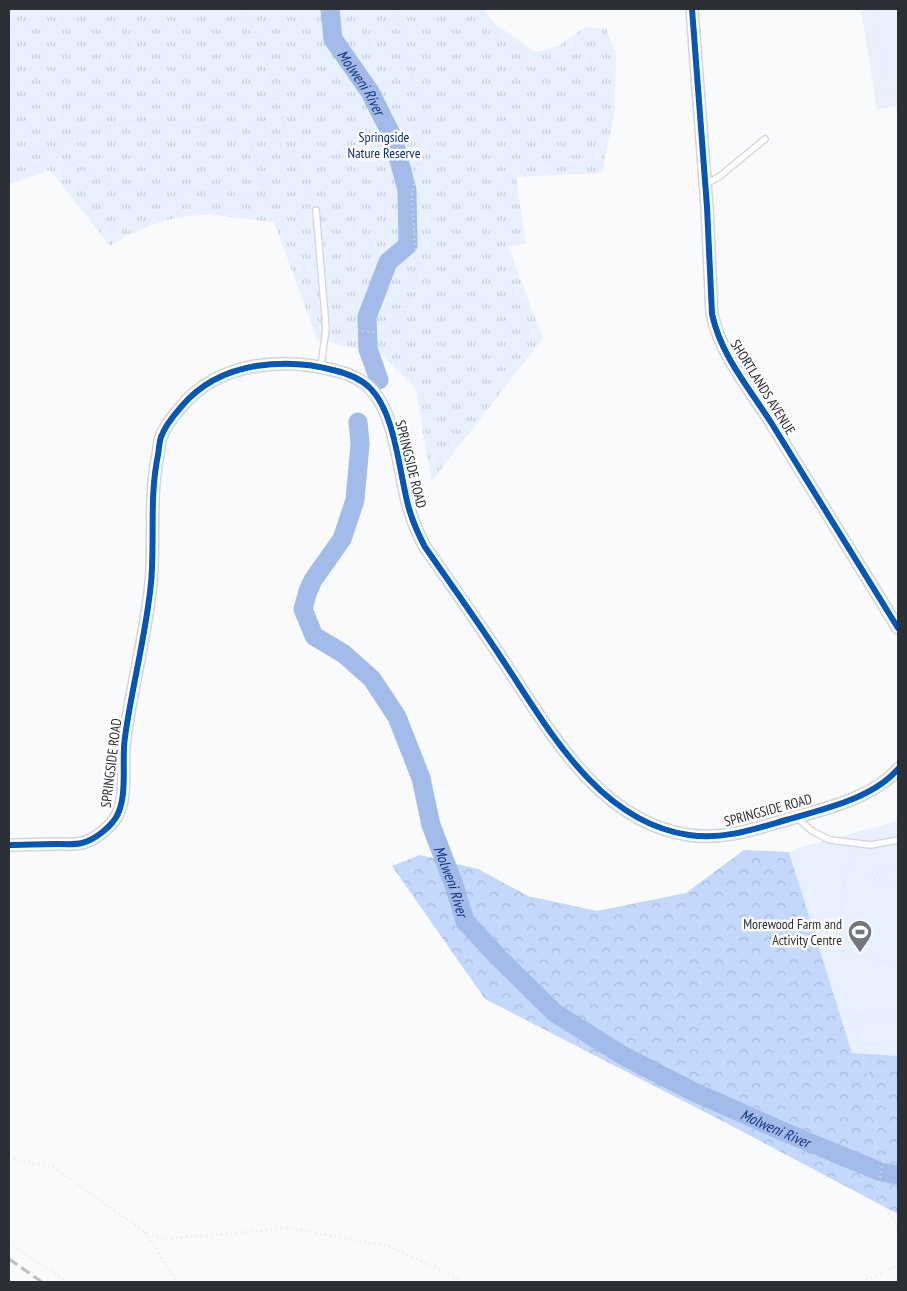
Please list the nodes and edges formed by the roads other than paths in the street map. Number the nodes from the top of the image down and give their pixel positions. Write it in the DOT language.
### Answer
graph roads {
  1 [pos="692,9"];
  2 [pos="765,139"];
  3 [pos="706,184"];
  4 [pos="316,210"];
  5 [pos="321,366"];
  6 [pos="898,628"];
  7 [pos="898,769"];
  8 [pos="796,817"];
  9 [pos="898,840"];
  10 [pos="9,845"];
  1 -- 3 [label="street, SHORTLANDS AVENUE"];
  2 -- 3 [label="lane"];
  3 -- 6 [label="street, SHORTLANDS AVENUE"];
  4 -- 5 [label="lane"];
  5 -- 8 [label="street, SPRINGSIDE ROAD"];
  5 -- 10 [label="street, SPRINGSIDE ROAD"];
  7 -- 8 [label="street, SPRINGSIDE ROAD"];
  8 -- 9 [label="lane"];
}
